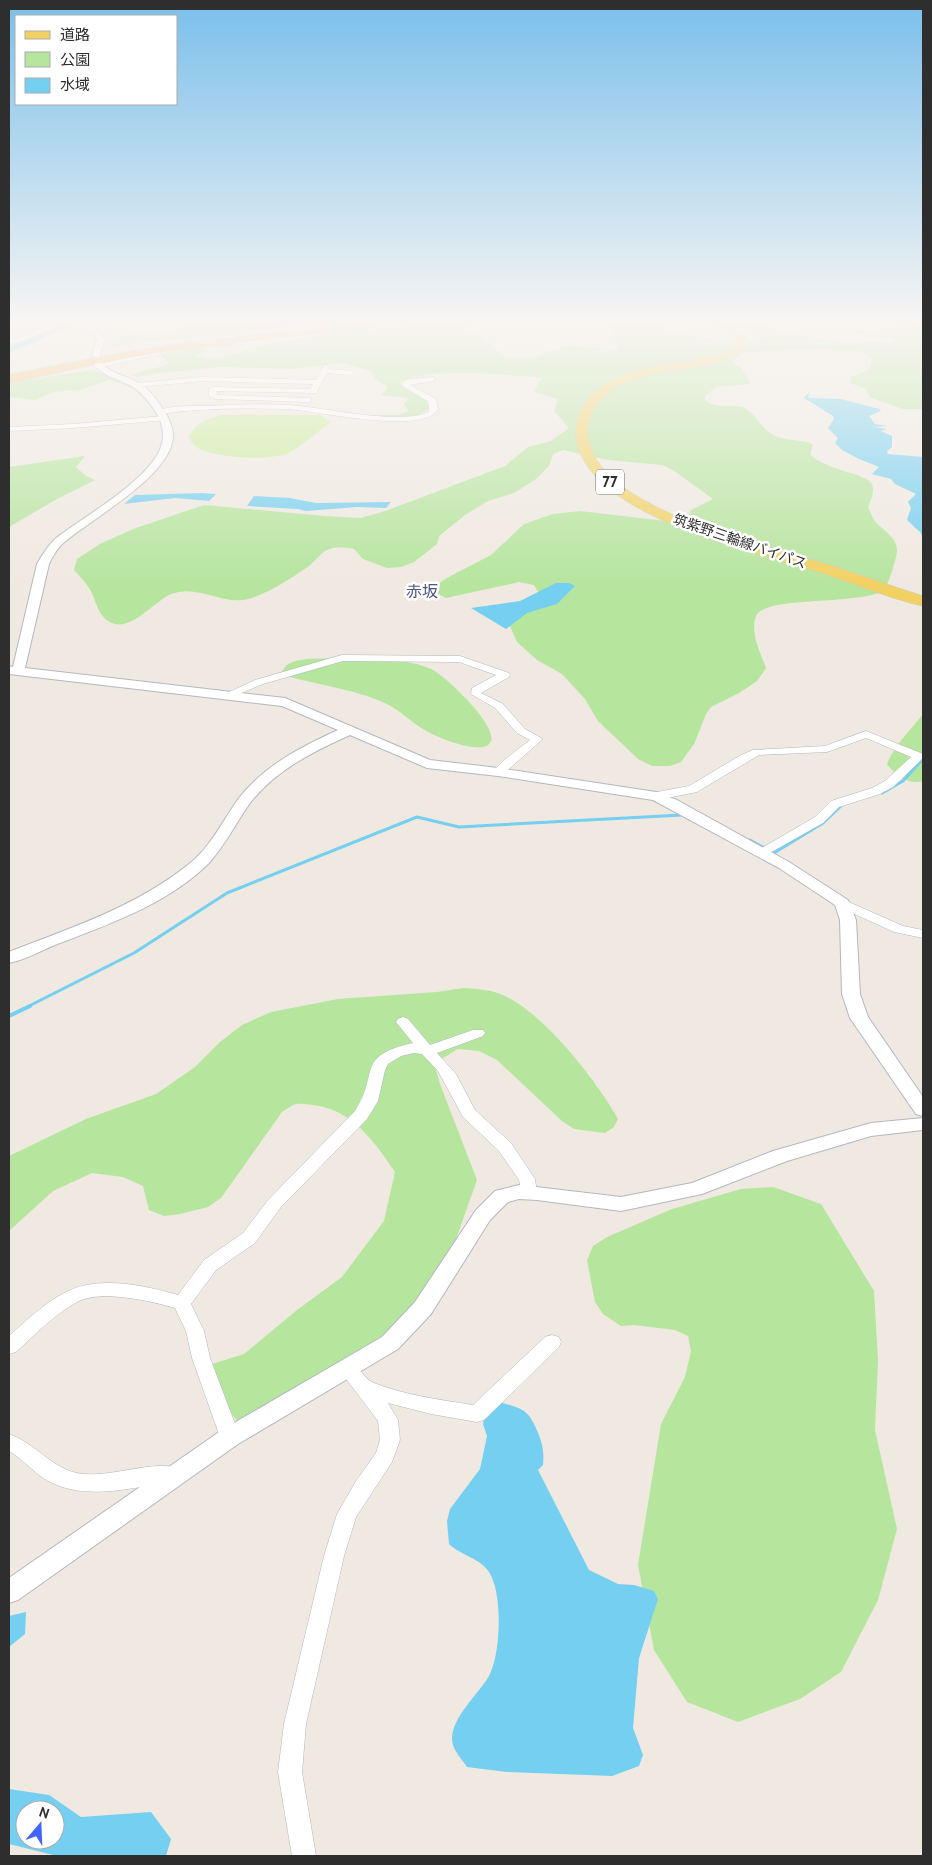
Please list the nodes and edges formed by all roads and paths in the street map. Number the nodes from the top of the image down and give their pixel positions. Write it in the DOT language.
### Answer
graph roads {
  1 [pos="160,412"];
  2 [pos="180,412"];
  3 [pos="330,412"];
  4 [pos="433,412"];
  5 [pos="585,412"];
  6 [pos="162,415"];
  7 [pos="9,429"];
  8 [pos="923,601"];
  9 [pos="13,670"];
  10 [pos="230,694"];
  11 [pos="350,730"];
  12 [pos="498,772"];
  13 [pos="656,796"];
  14 [pos="762,852"];
  15 [pos="842,903"];
  16 [pos="923,934"];
  17 [pos="9,958"];
  18 [pos="403,1022"];
  19 [pos="478,1033"];
  20 [pos="427,1051"];
  21 [pos="923,1110"];
  22 [pos="923,1124"];
  23 [pos="529,1193"];
  24 [pos="182,1303"];
  25 [pos="552,1342"];
  26 [pos="9,1347"];
  27 [pos="347,1368"];
  28 [pos="365,1389"];
  29 [pos="230,1437"];
  30 [pos="9,1442"];
  31 [pos="177,1476"];
  32 [pos="9,1592"];
  33 [pos="304,1856"];
  1 -- 6 [label="street"];
  2 -- 6 [label="street"];
  3 -- 4 [label="street"];
  5 -- 8 [label="main road, 筑紫野三輪線バイパス / 77"];
  6 -- 7 [label="street"];
  6 -- 9 [label="street"];
  9 -- 10 [label="street"];
  10 -- 11 [label="street"];
  10 -- 12 [label="street"];
  11 -- 12 [label="street"];
  11 -- 17 [label="street"];
  12 -- 13 [label="street"];
  13 -- 14 [label="street"];
  13 -- 14 [label="street"];
  14 -- 15 [label="street"];
  15 -- 16 [label="street"];
  15 -- 21 [label="street"];
  18 -- 20 [label="street"];
  19 -- 20 [label="street"];
  20 -- 23 [label="street"];
  20 -- 24 [label="street"];
  22 -- 23 [label="street"];
  23 -- 27 [label="street"];
  24 -- 26 [label="street"];
  24 -- 29 [label="street"];
  25 -- 28 [label="street"];
  27 -- 28 [label="street"];
  27 -- 29 [label="street"];
  28 -- 33 [label="street"];
  29 -- 31 [label="street"];
  30 -- 31 [label="street"];
  31 -- 32 [label="street"];
}
